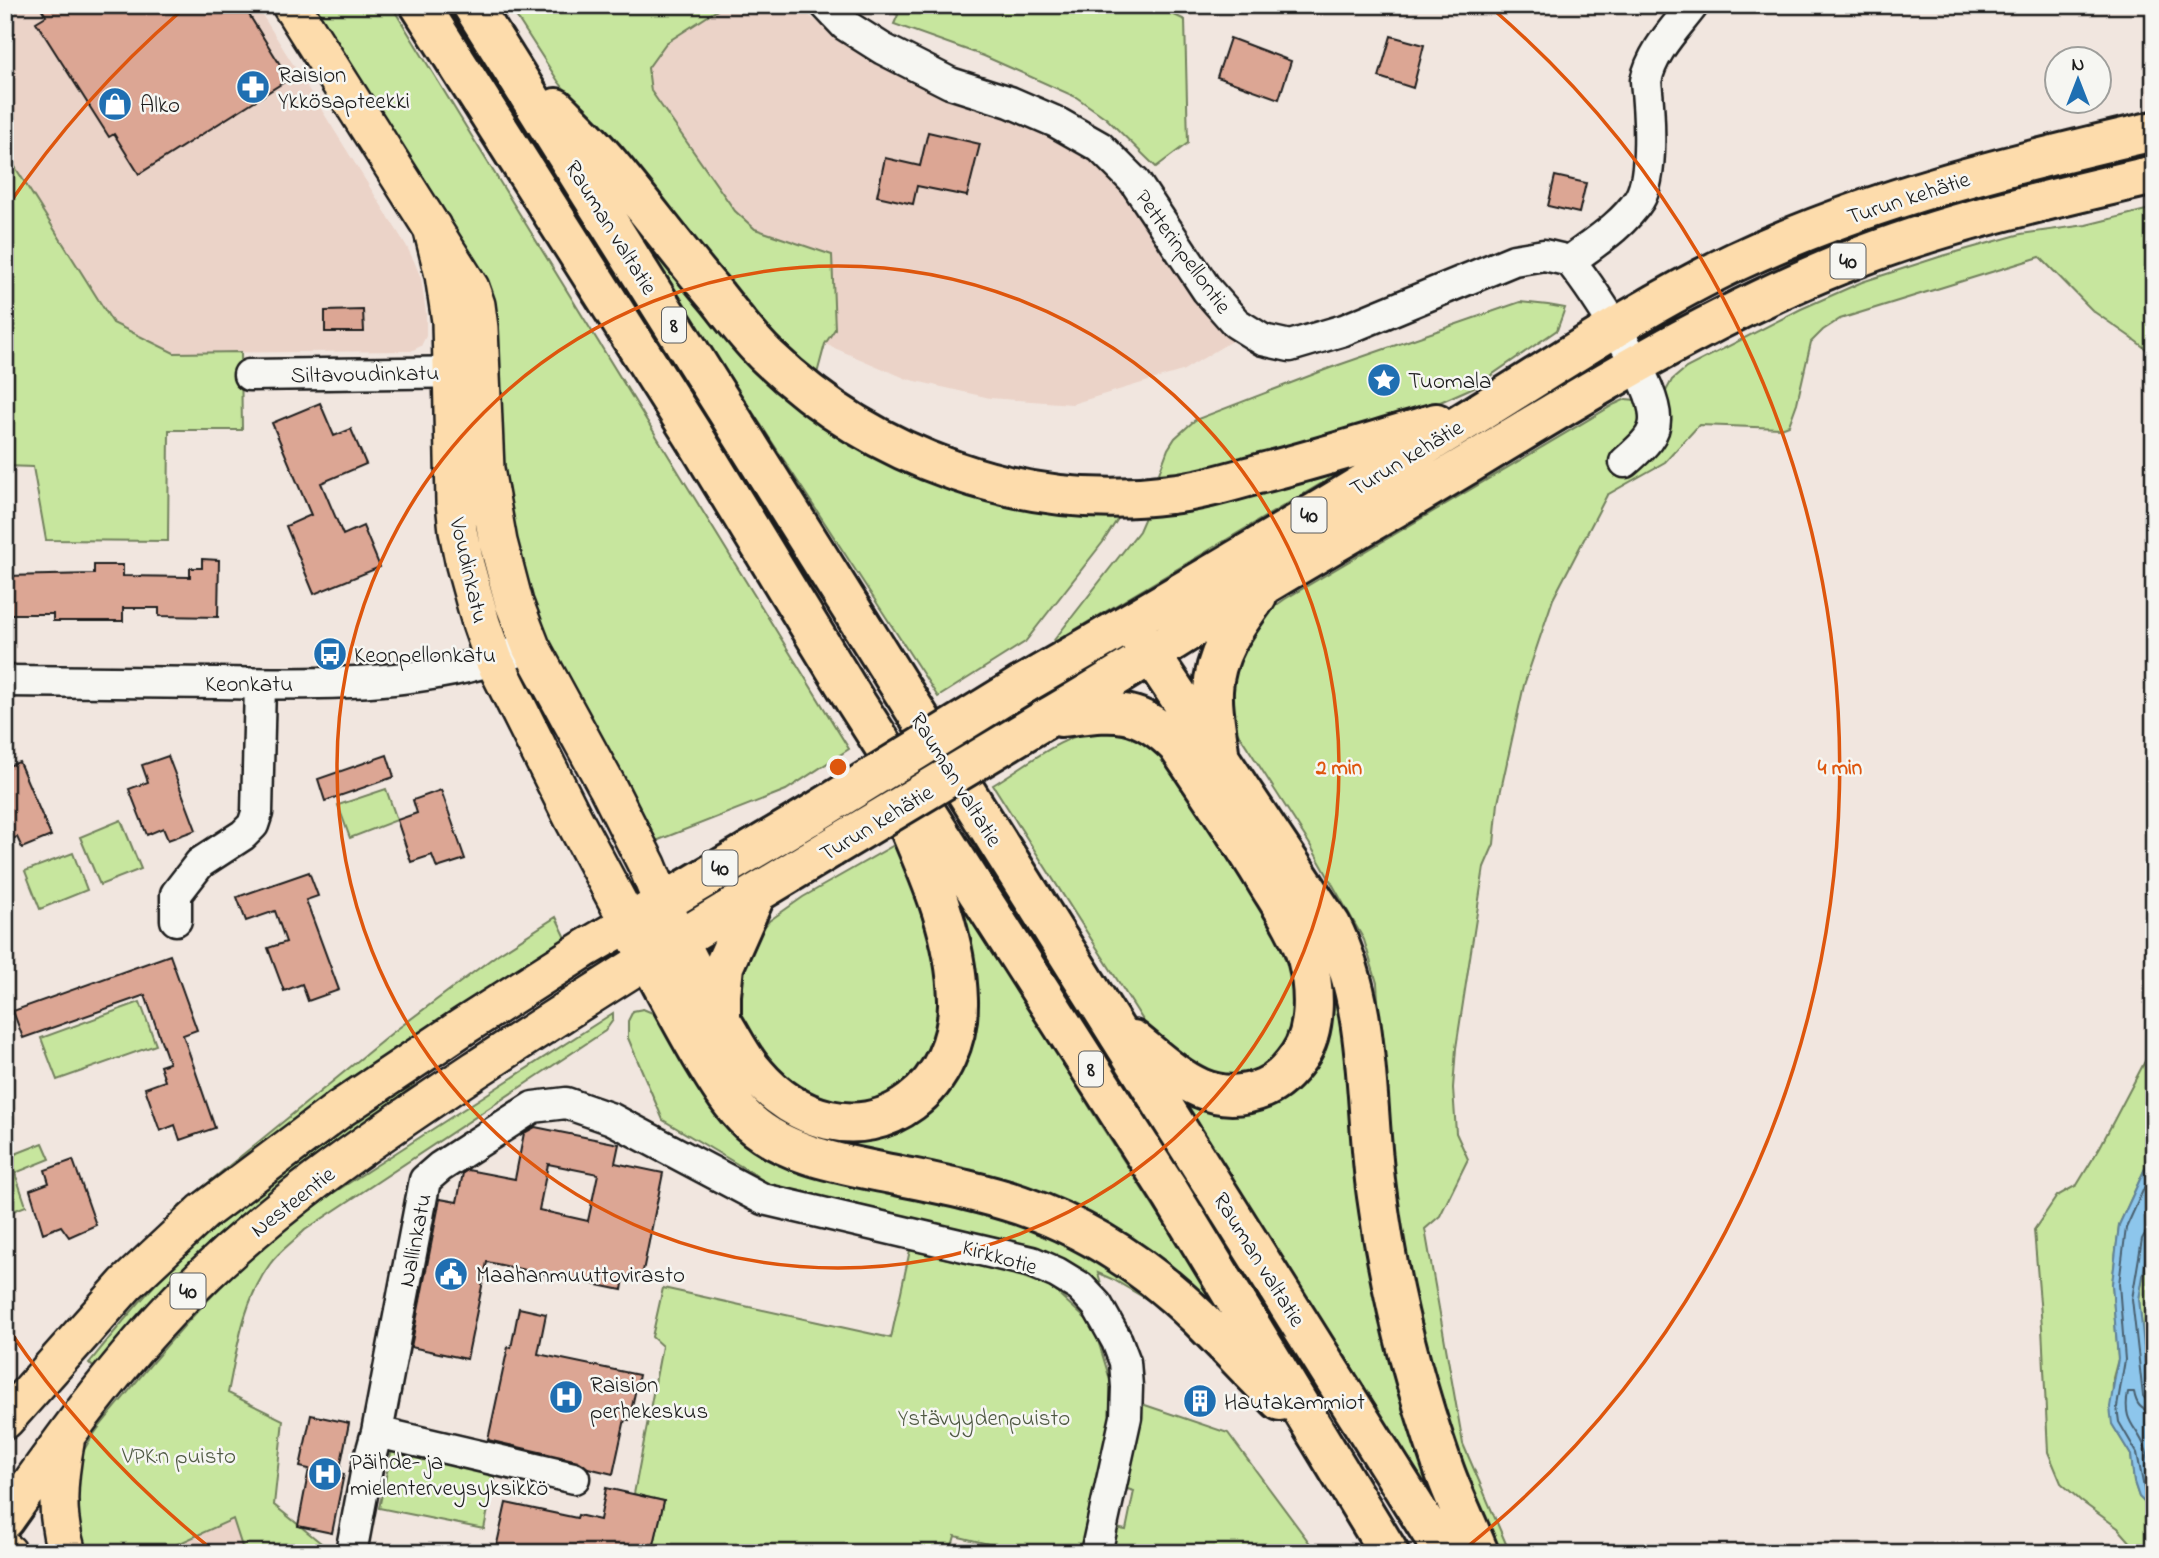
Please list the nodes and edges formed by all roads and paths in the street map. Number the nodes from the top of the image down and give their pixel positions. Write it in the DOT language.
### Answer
graph roads {
  1 [pos="291,5"];
  2 [pos="420,5"];
  3 [pos="472,5"];
  4 [pos="826,5"];
  5 [pos="1693,5"];
  6 [pos="499,50"];
  7 [pos="2154,131"];
  8 [pos="2154,175"];
  9 [pos="1570,261"];
  10 [pos="1615,329"];
  11 [pos="1636,365"];
  12 [pos="467,372"];
  13 [pos="249,375"];
  14 [pos="1488,407"];
  15 [pos="1625,461"];
  16 [pos="1266,583"];
  17 [pos="1140,639"];
  18 [pos="531,647"];
  19 [pos="494,660"];
  20 [pos="5,681"];
  21 [pos="260,684"];
  22 [pos="855,701"];
  23 [pos="1044,720"];
  24 [pos="1220,759"];
  25 [pos="756,894"];
  26 [pos="662,902"];
  27 [pos="176,919"];
  28 [pos="629,923"];
  29 [pos="663,950"];
  30 [pos="722,1020"];
  31 [pos="1110,1021"];
  32 [pos="763,1199"];
  33 [pos="5,1420"];
  34 [pos="68,1432"];
  35 [pos="377,1432"];
  36 [pos="1321,1441"];
  37 [pos="574,1478"];
  38 [pos="5,1520"];
  39 [pos="67,1553"];
  40 [pos="351,1553"];
  41 [pos="1096,1553"];
  42 [pos="1389,1553"];
  43 [pos="1444,1553"];
  44 [pos="1479,1553"];
  1 -- 12 [label="main road, Voudinkatu"];
  2 -- 22 [label="highway, Rauman valtatie / 8"];
  3 -- 6 [label="highway, Rauman valtatie / 8"];
  4 -- 9 [label="street, Petterinpellontie"];
  5 -- 9 [label="street"];
  6 -- 14 [label="highway"];
  6 -- 31 [label="highway, Rauman valtatie / 8"];
  7 -- 10 [label="highway, Turun kehätie / 40"];
  8 -- 11 [label="highway, Turun kehätie / 40"];
  9 -- 10 [label="street"];
  10 -- 11 [label="street"];
  10 -- 14 [label="highway, Turun kehätie / 40"];
  11 -- 15 [label="street"];
  11 -- 16 [label="highway, Turun kehätie / 40"];
  12 -- 13 [label="street, Siltavoudinkatu"];
  12 -- 18 [label="main road, Voudinkatu"];
  12 -- 19 [label="main road, Voudinkatu"];
  14 -- 17 [label="highway, Turun kehätie / 40"];
  16 -- 17 [label="highway, Turun kehätie / 40"];
  16 -- 24 [label="highway"];
  17 -- 23 [label="highway, Turun kehätie / 40"];
  17 -- 24 [label="highway"];
  17 -- 26 [label="highway, Turun kehätie / 40, bridge"];
  18 -- 19 [label="street, Keonkatu"];
  18 -- 26 [label="main road, Voudinkatu"];
  19 -- 21 [label="street, Keonkatu"];
  19 -- 28 [label="main road, Voudinkatu"];
  20 -- 21 [label="street, Keonkatu"];
  21 -- 27 [label="street"];
  22 -- 30 [label="highway"];
  22 -- 36 [label="highway, Rauman valtatie / 8"];
  23 -- 25 [label="highway, Turun kehätie / 40, bridge"];
  23 -- 31 [label="highway"];
  24 -- 44 [label="highway"];
  25 -- 29 [label="highway, Turun kehätie / 40"];
  25 -- 30 [label="highway"];
  26 -- 28 [label="highway, Turun kehätie / 40"];
  26 -- 29 [label="highway"];
  28 -- 29 [label="highway"];
  28 -- 33 [label="main road, Nesteentie / 40"];
  29 -- 30 [label="highway"];
  29 -- 34 [label="main road, Nesteentie / 40"];
  29 -- 36 [label="highway"];
  31 -- 43 [label="highway, Rauman valtatie / 8"];
  32 -- 35 [label="street, Nallinkatu"];
  32 -- 41 [label="street, Kirkkotie"];
  34 -- 38 [label="main road, Nesteentie / 40"];
  34 -- 39 [label="main road"];
  35 -- 37 [label="street"];
  35 -- 40 [label="street, Nallinkatu"];
  36 -- 42 [label="highway, Rauman valtatie / 8"];
}
